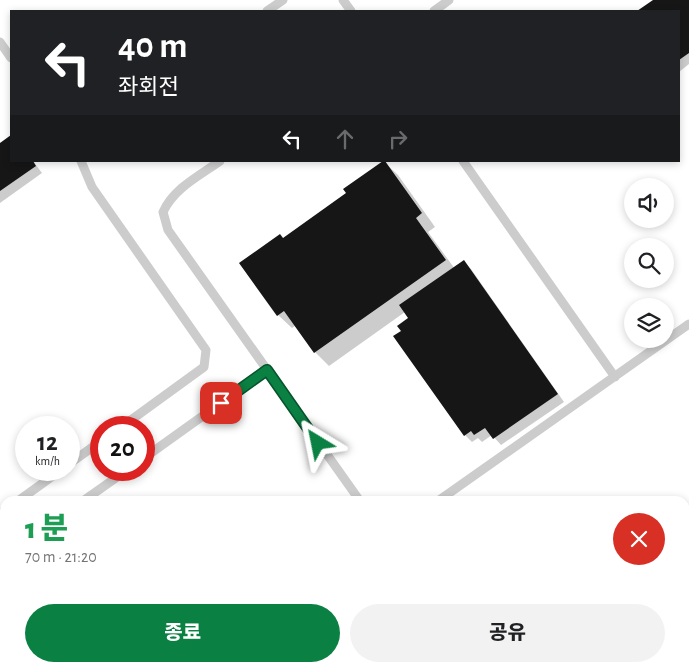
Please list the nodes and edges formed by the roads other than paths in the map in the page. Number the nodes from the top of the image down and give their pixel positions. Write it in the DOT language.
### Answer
graph roads {
  1 [pos="283,0"];
  2 [pos="449,0"];
  3 [pos="268,10"];
  4 [pos="435,10"];
  5 [pos="0,42"];
  6 [pos="10,57"];
  7 [pos="81,162"];
  8 [pos="219,162"];
  9 [pos="464,162"];
  10 [pos="689,324"];
  11 [pos="267,370"];
  12 [pos="615,377"];
  13 [pos="137,416"];
  14 [pos="155,450"];
  15 [pos="46,481"];
  16 [pos="111,481"];
  17 [pos="25,496"];
  18 [pos="90,496"];
  19 [pos="356,496"];
  20 [pos="445,496"];
  1 -- 3 [label="lane"];
  2 -- 4 [label="lane"];
  5 -- 6 [label="lane"];
  7 -- 13 [label="lane"];
  8 -- 11 [label="lane"];
  9 -- 12 [label="lane"];
  10 -- 12 [label="lane"];
  11 -- 14 [label="lane"];
  11 -- 19 [label="lane"];
  12 -- 20 [label="lane"];
  15 -- 17 [label="lane"];
  16 -- 18 [label="lane"];
}
